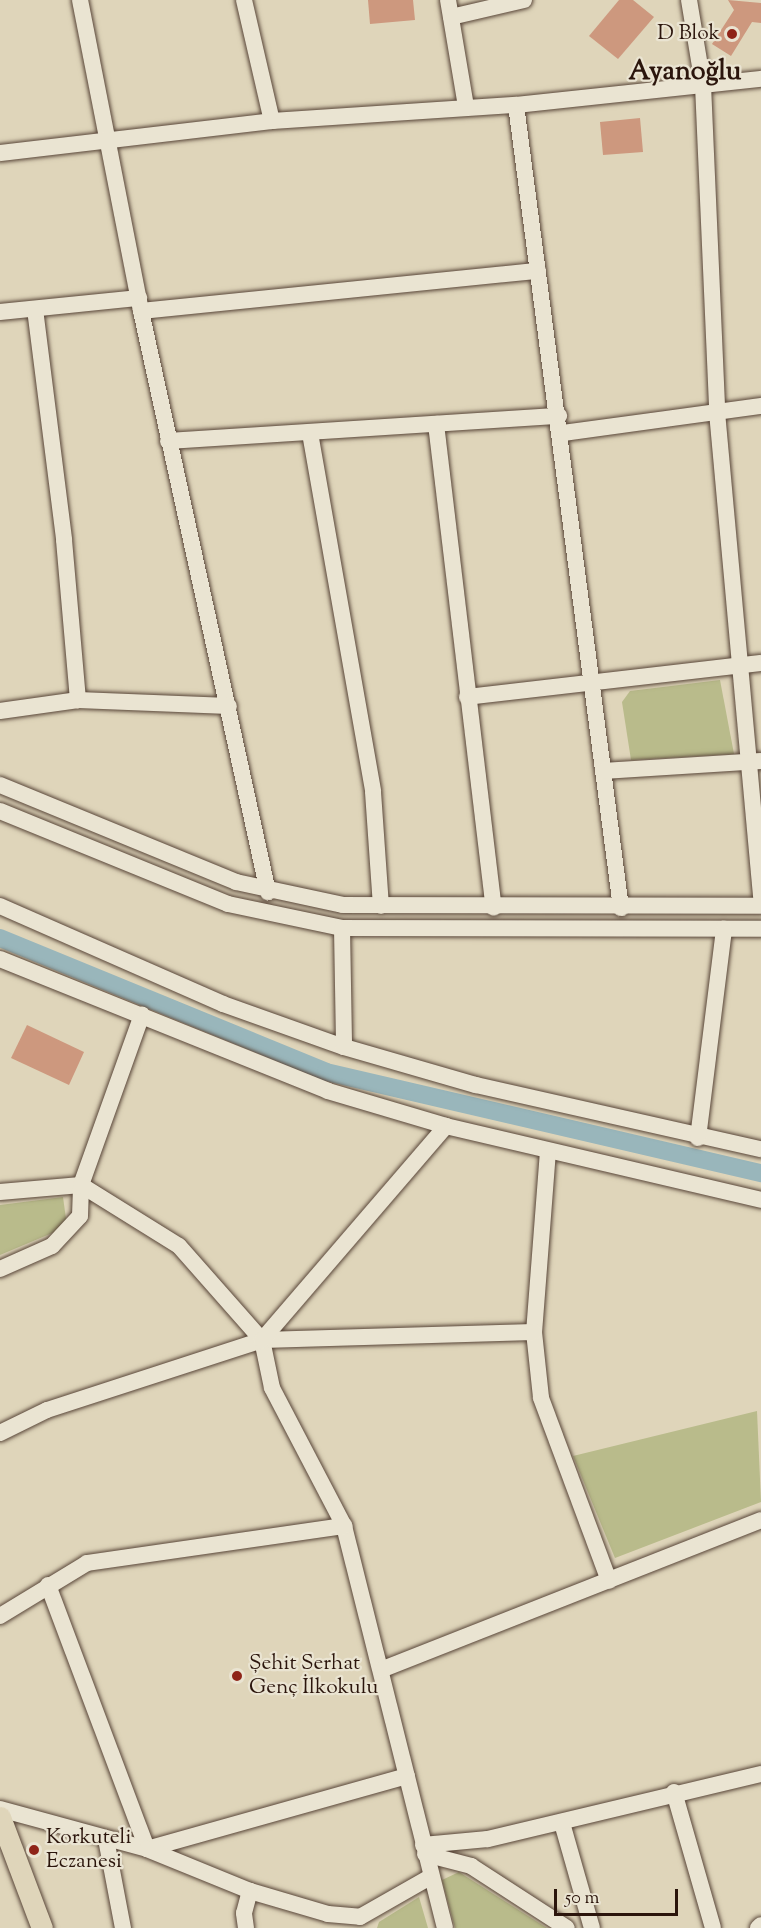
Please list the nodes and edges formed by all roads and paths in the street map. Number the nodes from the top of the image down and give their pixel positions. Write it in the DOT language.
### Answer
graph roads {
  1 [pos="80,0"];
  2 [pos="244,0"];
  3 [pos="448,0"];
  4 [pos="524,0"];
  5 [pos="689,0"];
  6 [pos="451,17"];
  7 [pos="761,79"];
  8 [pos="703,85"];
  9 [pos="516,105"];
  10 [pos="466,106"];
  11 [pos="272,121"];
  12 [pos="107,141"];
  13 [pos="0,153"];
  14 [pos="538,271"];
  15 [pos="140,304"];
  16 [pos="35,309"];
  17 [pos="0,312"];
  18 [pos="761,406"];
  19 [pos="717,412"];
  20 [pos="560,416"];
  21 [pos="436,424"];
  22 [pos="310,433"];
  23 [pos="563,433"];
  24 [pos="168,441"];
  25 [pos="761,663"];
  26 [pos="740,665"];
  27 [pos="592,685"];
  28 [pos="467,698"];
  29 [pos="78,700"];
  30 [pos="229,706"];
  31 [pos="0,711"];
  32 [pos="757,761"];
  33 [pos="603,771"];
  34 [pos="0,785"];
  35 [pos="0,811"];
  36 [pos="268,892"];
  37 [pos="761,897"];
  38 [pos="0,906"];
  39 [pos="381,906"];
  40 [pos="761,906"];
  41 [pos="494,908"];
  42 [pos="621,908"];
  43 [pos="342,928"];
  44 [pos="724,929"];
  45 [pos="761,929"];
  46 [pos="0,959"];
  47 [pos="142,1015"];
  48 [pos="344,1047"];
  49 [pos="446,1126"];
  50 [pos="698,1138"];
  51 [pos="761,1149"];
  52 [pos="548,1151"];
  53 [pos="81,1185"];
  54 [pos="0,1192"];
  55 [pos="761,1200"];
  56 [pos="0,1269"];
  57 [pos="534,1332"];
  58 [pos="262,1340"];
  59 [pos="0,1434"];
  60 [pos="761,1520"];
  61 [pos="344,1526"];
  62 [pos="609,1581"];
  63 [pos="48,1585"];
  64 [pos="0,1617"];
  65 [pos="383,1669"];
  66 [pos="761,1774"];
  67 [pos="407,1776"];
  68 [pos="674,1792"];
  69 [pos="0,1809"];
  70 [pos="0,1817"];
  71 [pos="562,1822"];
  72 [pos="106,1839"];
  73 [pos="147,1849"];
  74 [pos="424,1850"];
  75 [pos="430,1877"];
  76 [pos="250,1891"];
  77 [pos="363,1923"];
  78 [pos="42,1928"];
  79 [pos="123,1928"];
  80 [pos="246,1928"];
  81 [pos="445,1928"];
  82 [pos="567,1928"];
  83 [pos="592,1928"];
  84 [pos="713,1928"];
  1 -- 12 [label="street"];
  2 -- 11 [label="street"];
  3 -- 6 [label="street"];
  4 -- 6 [label="street"];
  5 -- 8 [label="street"];
  6 -- 10 [label="street"];
  7 -- 8 [label="street"];
  8 -- 9 [label="street"];
  8 -- 19 [label="street"];
  9 -- 10 [label="street"];
  9 -- 14 [label="street"];
  10 -- 11 [label="street"];
  11 -- 12 [label="street"];
  12 -- 13 [label="street"];
  12 -- 15 [label="street"];
  14 -- 15 [label="street"];
  14 -- 20 [label="street"];
  15 -- 16 [label="street"];
  15 -- 24 [label="street"];
  16 -- 17 [label="street"];
  16 -- 29 [label="street"];
  18 -- 19 [label="street"];
  19 -- 23 [label="street"];
  19 -- 26 [label="street"];
  20 -- 21 [label="street"];
  20 -- 23 [label="street"];
  21 -- 22 [label="street"];
  21 -- 28 [label="street"];
  22 -- 24 [label="street"];
  22 -- 39 [label="street"];
  23 -- 27 [label="street"];
  24 -- 30 [label="street"];
  25 -- 26 [label="street"];
  26 -- 27 [label="street"];
  26 -- 32 [label="street"];
  27 -- 28 [label="street"];
  27 -- 33 [label="street"];
  28 -- 41 [label="street"];
  29 -- 30 [label="street"];
  29 -- 31 [label="street"];
  30 -- 36 [label="street"];
  32 -- 33 [label="street"];
  32 -- 37 [label="street"];
  33 -- 42 [label="street"];
  34 -- 36 [label="street"];
  35 -- 43 [label="street"];
  36 -- 39 [label="street"];
  38 -- 48 [label="street"];
  39 -- 41 [label="street"];
  40 -- 42 [label="street"];
  41 -- 42 [label="street"];
  43 -- 44 [label="street"];
  43 -- 48 [label="street"];
  44 -- 45 [label="street"];
  44 -- 50 [label="street"];
  46 -- 47 [label="street"];
  47 -- 49 [label="street"];
  47 -- 53 [label="street"];
  48 -- 50 [label="street"];
  49 -- 52 [label="street"];
  49 -- 58 [label="street"];
  50 -- 51 [label="street"];
  52 -- 55 [label="street"];
  52 -- 57 [label="street"];
  53 -- 54 [label="street"];
  53 -- 56 [label="street"];
  53 -- 58 [label="street"];
  57 -- 58 [label="street"];
  57 -- 62 [label="street"];
  58 -- 59 [label="street"];
  58 -- 61 [label="street"];
  60 -- 62 [label="street"];
  61 -- 63 [label="street"];
  61 -- 65 [label="street"];
  62 -- 65 [label="street"];
  63 -- 64 [label="street"];
  63 -- 73 [label="street"];
  65 -- 67 [label="street"];
  66 -- 68 [label="street"];
  67 -- 73 [label="street"];
  67 -- 74 [label="street"];
  68 -- 71 [label="street"];
  68 -- 84 [label="street"];
  69 -- 72 [label="street"];
  70 -- 78 [label="main road"];
  71 -- 74 [label="street"];
  71 -- 83 [label="street"];
  72 -- 73 [label="street"];
  72 -- 79 [label="street"];
  73 -- 76 [label="street"];
  74 -- 75 [label="street"];
  74 -- 82 [label="street"];
  75 -- 77 [label="street"];
  75 -- 81 [label="street"];
  76 -- 77 [label="street"];
  76 -- 80 [label="street"];
}
